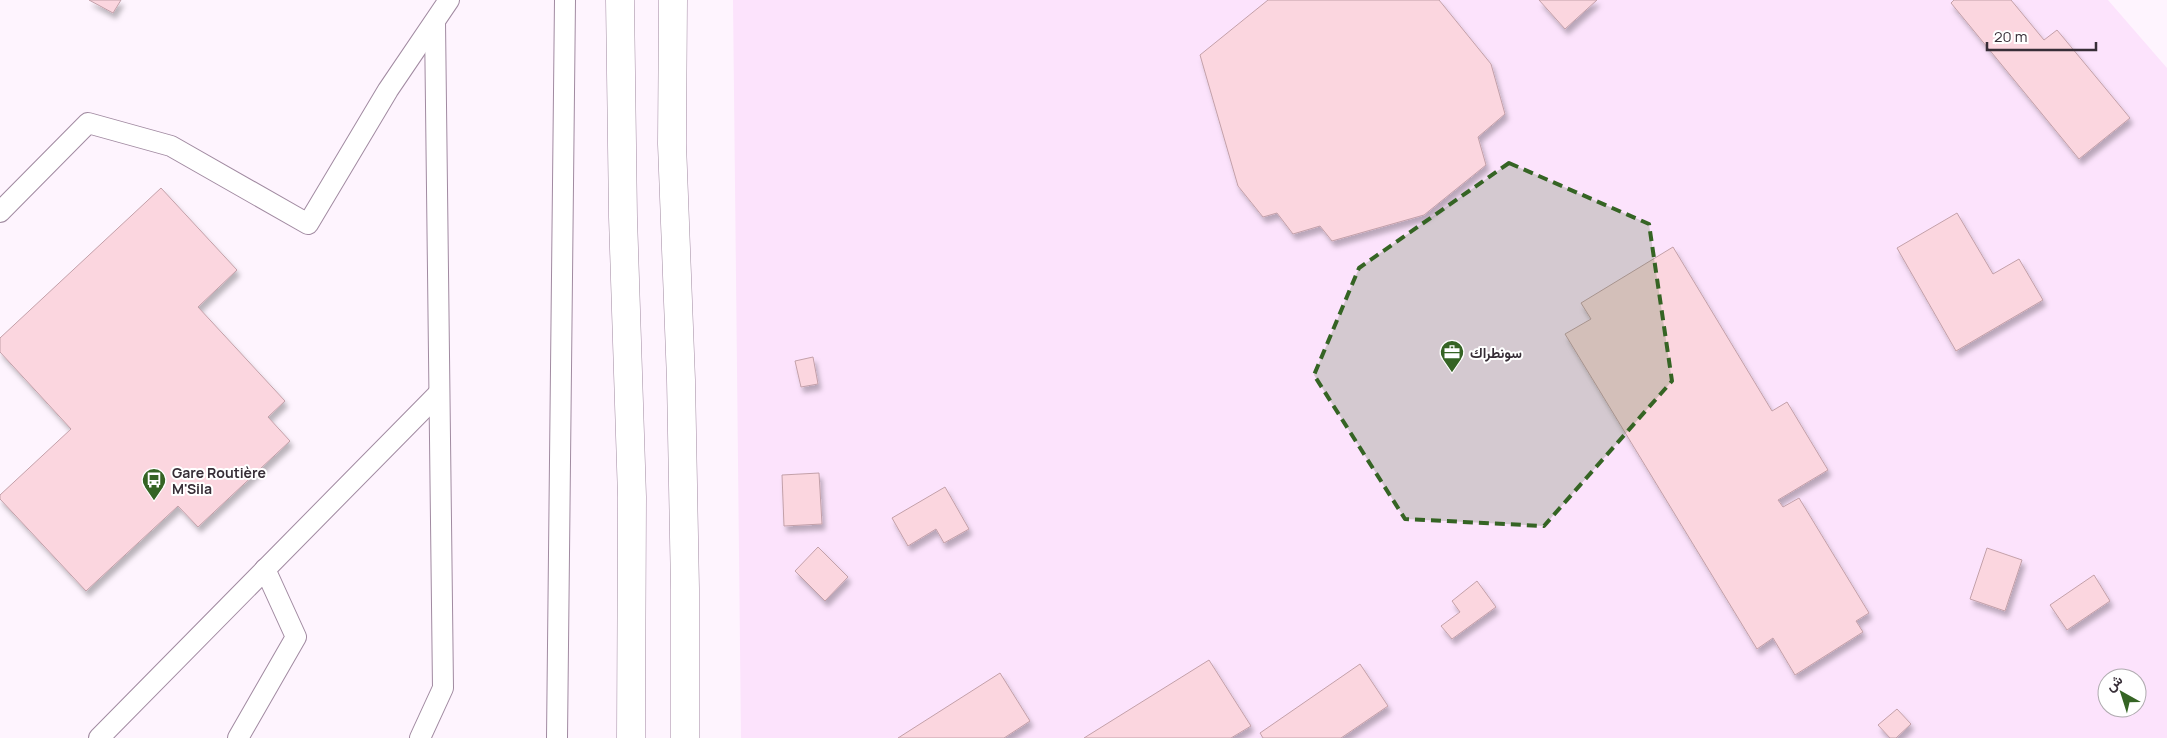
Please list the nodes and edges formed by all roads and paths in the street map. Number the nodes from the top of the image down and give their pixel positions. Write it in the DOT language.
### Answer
graph roads {
  1 [pos="449,0"];
  2 [pos="565,0"];
  3 [pos="620,0"];
  4 [pos="673,0"];
  5 [pos="434,22"];
  6 [pos="0,212"];
  7 [pos="439,392"];
  8 [pos="265,569"];
  9 [pos="558,730"];
  10 [pos="99,738"];
  11 [pos="238,738"];
  12 [pos="420,738"];
  13 [pos="542,738"];
  14 [pos="631,738"];
  15 [pos="685,738"];
  1 -- 5 [label="lane"];
  2 -- 9 [label="lane"];
  3 -- 14 [label="highway"];
  4 -- 15 [label="highway"];
  5 -- 6 [label="lane"];
  5 -- 7 [label="lane"];
  7 -- 8 [label="lane"];
  7 -- 12 [label="lane"];
  8 -- 10 [label="lane"];
  8 -- 11 [label="lane"];
  9 -- 13 [label="lane"];
}
